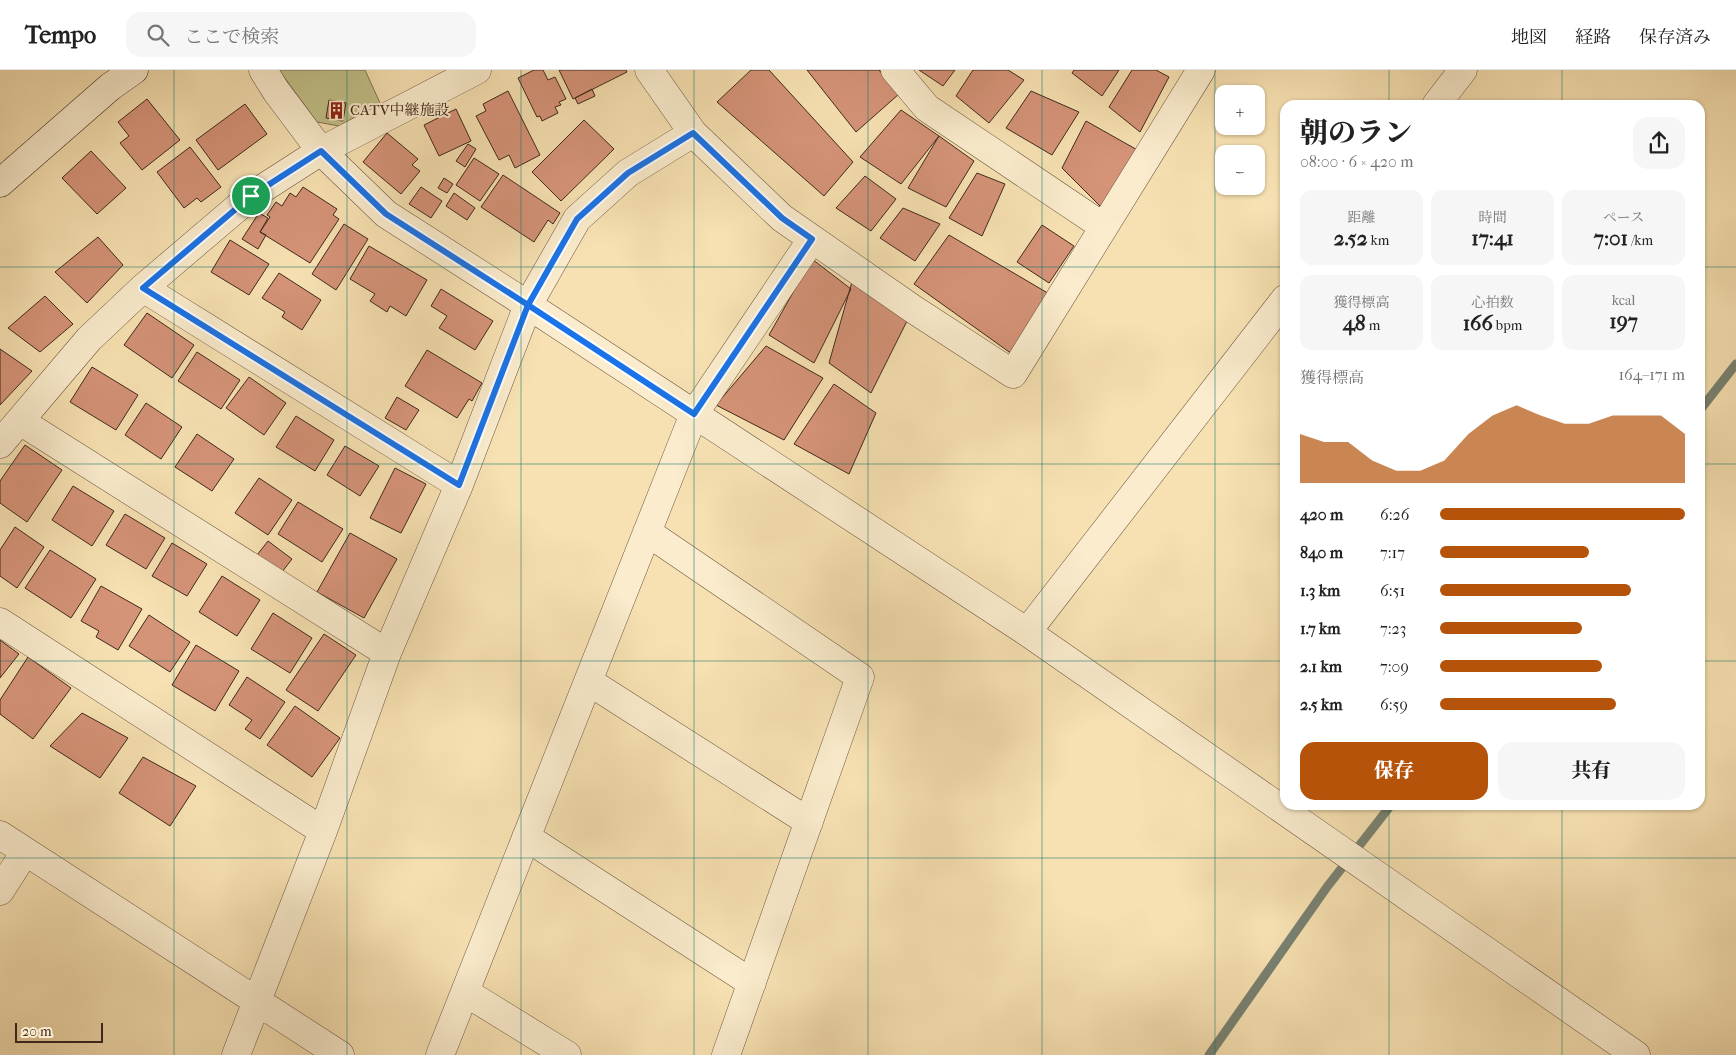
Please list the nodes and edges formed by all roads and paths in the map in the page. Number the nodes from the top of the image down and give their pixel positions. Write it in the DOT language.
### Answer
graph roads {
  1 [pos="134,70"];
  2 [pos="263,70"];
  3 [pos="477,70"];
  4 [pos="649,70"];
  5 [pos="894,70"];
  6 [pos="1463,70"];
  7 [pos="1195,72"];
  8 [pos="1440,100"];
  9 [pos="693,133"];
  10 [pos="321,151"];
  11 [pos="0,183"];
  12 [pos="1104,227"];
  13 [pos="812,239"];
  14 [pos="143,288"];
  15 [pos="528,305"];
  16 [pos="1280,305"];
  17 [pos="694,414"];
  18 [pos="20,421"];
  19 [pos="0,444"];
  20 [pos="459,485"];
  21 [pos="647,532"];
  22 [pos="0,622"];
  23 [pos="1026,632"];
  24 [pos="387,652"];
  25 [pos="588,681"];
  26 [pos="1280,808"];
  27 [pos="1283,810"];
  28 [pos="809,822"];
  29 [pos="323,831"];
  30 [pos="0,835"];
  31 [pos="526,837"];
  32 [pos="25,852"];
  33 [pos="0,891"];
  34 [pos="752,983"];
  35 [pos="465,992"];
  36 [pos="257,1002"];
  37 [pos="236,1055"];
  38 [pos="340,1055"];
  39 [pos="440,1055"];
  40 [pos="567,1055"];
  41 [pos="726,1055"];
  42 [pos="1636,1055"];
  1 -- 11 [label="street"];
  2 -- 10 [label="street"];
  3 -- 10 [label="street"];
  4 -- 9 [label="street"];
  5 -- 12 [label="street"];
  6 -- 8 [label="street"];
  7 -- 12 [label="street"];
  9 -- 13 [label="street"];
  9 -- 15 [label="street"];
  10 -- 14 [label="street"];
  10 -- 15 [label="street"];
  12 -- 13 [label="street"];
  13 -- 17 [label="street"];
  14 -- 18 [label="street"];
  14 -- 20 [label="street"];
  15 -- 17 [label="street"];
  15 -- 20 [label="street"];
  16 -- 23 [label="street"];
  17 -- 21 [label="street"];
  17 -- 23 [label="street"];
  18 -- 19 [label="street"];
  18 -- 24 [label="street"];
  20 -- 24 [label="street"];
  21 -- 25 [label="street"];
  21 -- 28 [label="street"];
  22 -- 29 [label="street"];
  23 -- 26 [label="street"];
  24 -- 29 [label="street"];
  25 -- 28 [label="street"];
  25 -- 31 [label="street"];
  27 -- 42 [label="street"];
  28 -- 34 [label="street"];
  29 -- 36 [label="street"];
  30 -- 32 [label="street"];
  31 -- 34 [label="street"];
  31 -- 35 [label="street"];
  32 -- 33 [label="street"];
  32 -- 36 [label="street"];
  34 -- 41 [label="street"];
  35 -- 39 [label="street"];
  35 -- 40 [label="street"];
  36 -- 37 [label="street"];
  36 -- 38 [label="street"];
}
